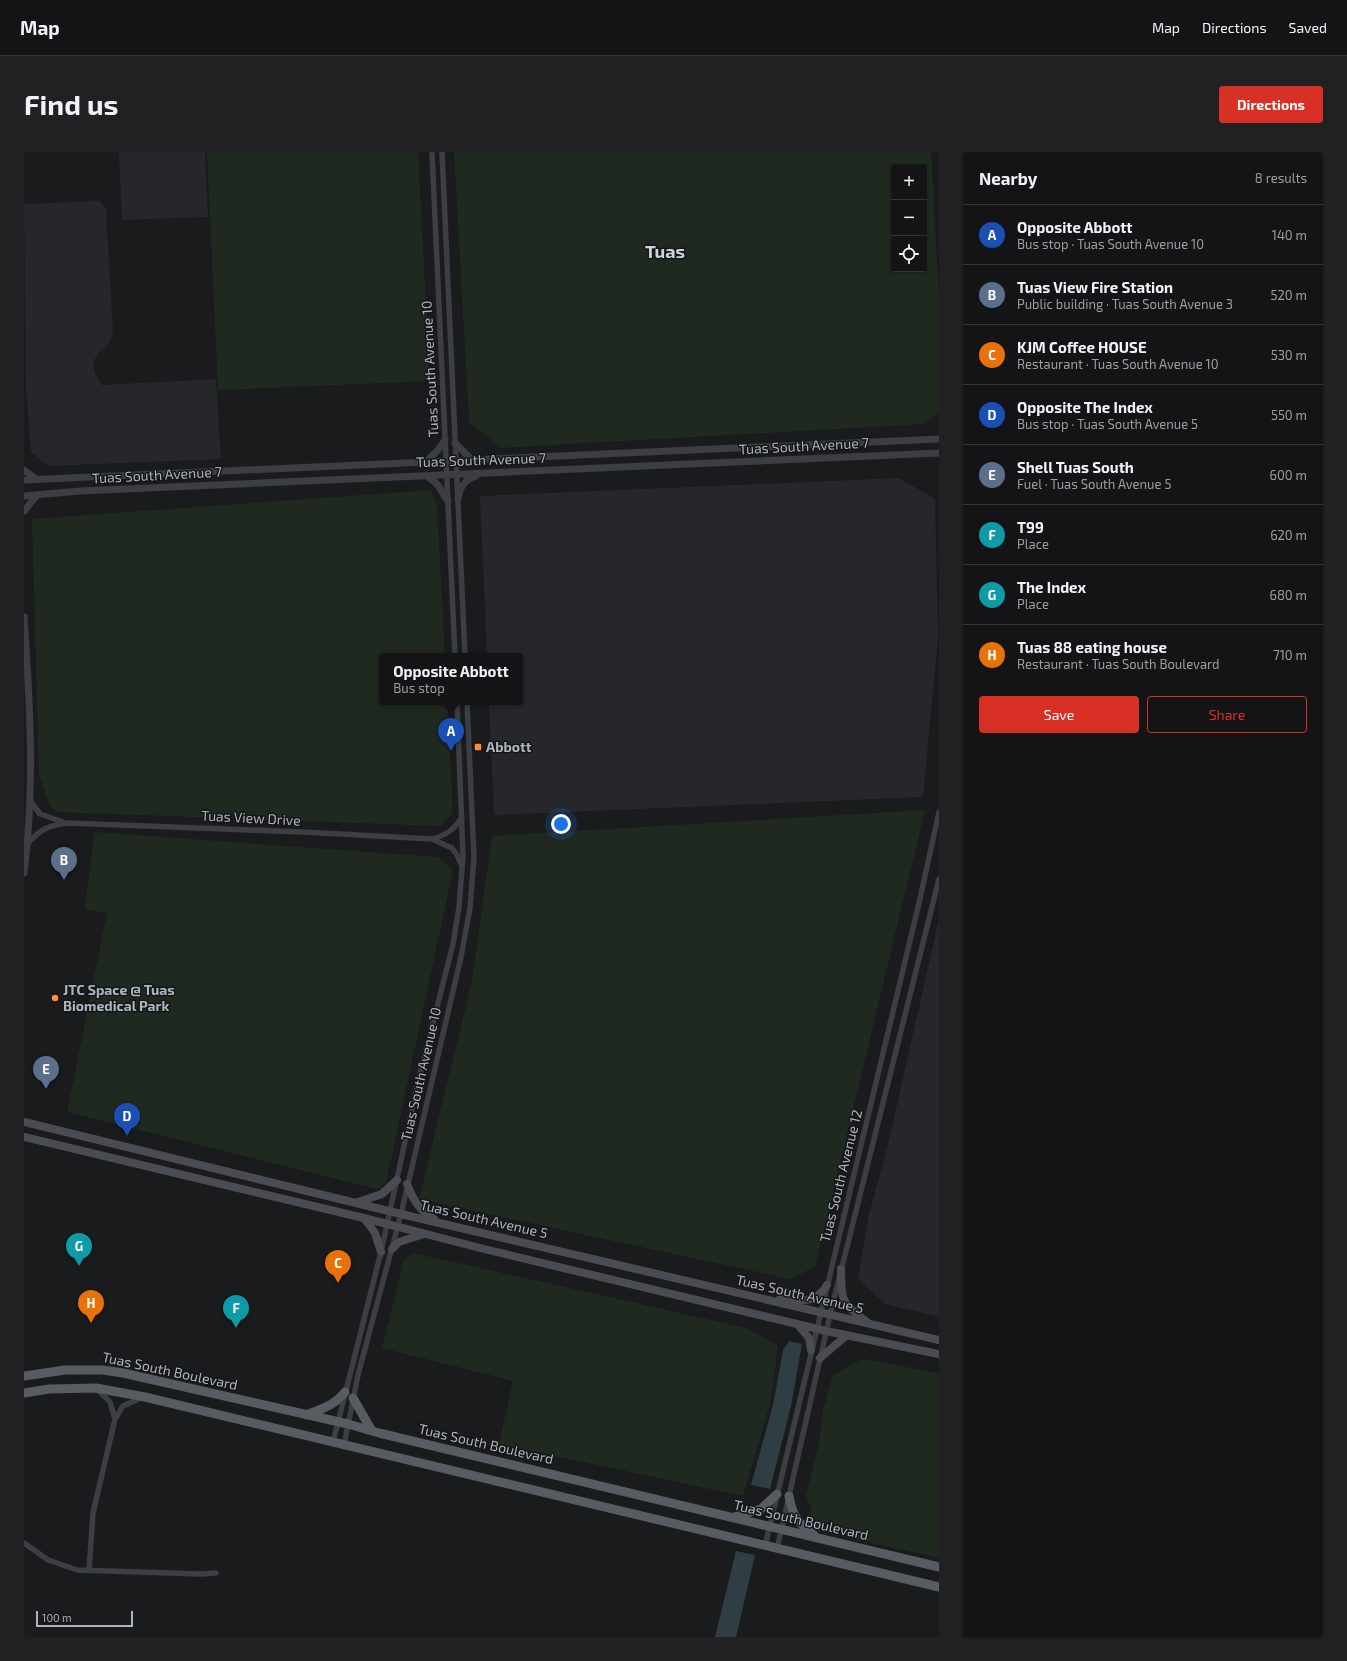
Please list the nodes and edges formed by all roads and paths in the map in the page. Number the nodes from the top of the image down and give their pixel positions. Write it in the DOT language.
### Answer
graph roads {
  1 [pos="432,152"];
  2 [pos="442,152"];
  3 [pos="939,434"];
  4 [pos="446,440"];
  5 [pos="936,440"];
  6 [pos="455,443"];
  7 [pos="937,454"];
  8 [pos="471,459"];
  9 [pos="446,460"];
  10 [pos="456,460"];
  11 [pos="427,461"];
  12 [pos="24,470"];
  13 [pos="484,473"];
  14 [pos="456,474"];
  15 [pos="447,475"];
  16 [pos="427,476"];
  17 [pos="36,479"];
  18 [pos="24,480"];
  19 [pos="37,495"];
  20 [pos="24,496"];
  21 [pos="458,499"];
  22 [pos="448,501"];
  23 [pos="24,510"];
  24 [pos="24,617"];
  25 [pos="455,653"];
  26 [pos="465,653"];
  27 [pos="457,705"];
  28 [pos="467,705"];
  29 [pos="31,802"];
  30 [pos="939,812"];
  31 [pos="462,817"];
  32 [pos="68,823"];
  33 [pos="432,839"];
  34 [pos="28,843"];
  35 [pos="462,868"];
  36 [pos="24,873"];
  37 [pos="939,879"];
  38 [pos="24,1122"];
  39 [pos="24,1138"];
  40 [pos="397,1180"];
  41 [pos="407,1184"];
  42 [pos="357,1202"];
  43 [pos="390,1211"];
  44 [pos="401,1214"];
  45 [pos="364,1218"];
  46 [pos="440,1222"];
  47 [pos="387,1224"];
  48 [pos="397,1227"];
  49 [pos="425,1234"];
  50 [pos="392,1249"];
  51 [pos="381,1252"];
  52 [pos="841,1269"];
  53 [pos="827,1285"];
  54 [pos="766,1299"];
  55 [pos="820,1312"];
  56 [pos="830,1315"];
  57 [pos="869,1324"];
  58 [pos="798,1325"];
  59 [pos="816,1329"];
  60 [pos="826,1331"];
  61 [pos="846,1336"];
  62 [pos="939,1340"];
  63 [pos="811,1350"];
  64 [pos="939,1354"];
  65 [pos="820,1358"];
  66 [pos="24,1376"];
  67 [pos="96,1388"];
  68 [pos="345,1392"];
  69 [pos="24,1393"];
  70 [pos="145,1397"];
  71 [pos="353,1398"];
  72 [pos="306,1415"];
  73 [pos="115,1419"];
  74 [pos="338,1422"];
  75 [pos="348,1424"];
  76 [pos="372,1431"];
  77 [pos="333,1442"];
  78 [pos="344,1445"];
  79 [pos="777,1494"];
  80 [pos="789,1496"];
  81 [pos="733,1518"];
  82 [pos="769,1526"];
  83 [pos="782,1529"];
  84 [pos="818,1538"];
  85 [pos="24,1543"];
  86 [pos="765,1546"];
  87 [pos="777,1549"];
  88 [pos="939,1567"];
  89 [pos="89,1571"];
  90 [pos="216,1573"];
  91 [pos="939,1587"];
  1 -- 4 [label="street, Tuas South Avenue 10"];
  2 -- 6 [label="street, Tuas South Avenue 10"];
  3 -- 5 [label="street"];
  4 -- 9 [label="street, Tuas South Avenue 10"];
  4 -- 11 [label="street"];
  5 -- 8 [label="street, Tuas South Avenue 7"];
  6 -- 8 [label="street"];
  6 -- 10 [label="street, Tuas South Avenue 10"];
  7 -- 13 [label="street, Tuas South Avenue 7"];
  8 -- 10 [label="street, Tuas South Avenue 7"];
  9 -- 10 [label="street, Tuas South Avenue 7"];
  9 -- 11 [label="street, Tuas South Avenue 7"];
  9 -- 15 [label="street, Tuas South Avenue 10"];
  10 -- 14 [label="street, Tuas South Avenue 10"];
  11 -- 17 [label="street, Tuas South Avenue 7"];
  12 -- 17 [label="street"];
  13 -- 14 [label="street, Tuas South Avenue 7"];
  13 -- 21 [label="street"];
  14 -- 15 [label="street, Tuas South Avenue 7"];
  14 -- 21 [label="street, Tuas South Avenue 10"];
  15 -- 16 [label="street, Tuas South Avenue 7"];
  15 -- 22 [label="street, Tuas South Avenue 10"];
  16 -- 19 [label="street, Tuas South Avenue 7"];
  16 -- 22 [label="street"];
  17 -- 18 [label="street, Tuas South Avenue 7"];
  19 -- 20 [label="street, Tuas South Avenue 7"];
  19 -- 23 [label="street"];
  21 -- 26 [label="street, Tuas South Avenue 10"];
  22 -- 25 [label="street, Tuas South Avenue 10"];
  24 -- 29 [label="street"];
  27 -- 31 [label="street, Tuas South Avenue 10"];
  28 -- 41 [label="street, Tuas South Avenue 10"];
  29 -- 32 [label="street, Tuas View Drive"];
  29 -- 34 [label="street"];
  30 -- 53 [label="street, Tuas South Avenue 12"];
  31 -- 33 [label="street, Tuas View Drive"];
  31 -- 35 [label="street, Tuas South Avenue 10"];
  32 -- 33 [label="street, Tuas View Drive"];
  32 -- 34 [label="street, Tuas View Drive"];
  33 -- 35 [label="street, Tuas View Drive"];
  34 -- 36 [label="street"];
  35 -- 40 [label="street, Tuas South Avenue 10"];
  37 -- 52 [label="street, Tuas South Avenue 12"];
  38 -- 42 [label="main road, Tuas South Avenue 5"];
  39 -- 45 [label="main road, Tuas South Avenue 5"];
  40 -- 42 [label="main road"];
  40 -- 43 [label="street, Tuas South Avenue 10"];
  41 -- 44 [label="street, Tuas South Avenue 10"];
  41 -- 46 [label="main road"];
  42 -- 43 [label="main road, Tuas South Avenue 5"];
  43 -- 44 [label="main road, Tuas South Avenue 5"];
  43 -- 47 [label="street, Tuas South Avenue 10"];
  44 -- 46 [label="main road, Tuas South Avenue 5"];
  44 -- 48 [label="street, Tuas South Avenue 10"];
  45 -- 47 [label="main road, Tuas South Avenue 5"];
  45 -- 51 [label="main road"];
  46 -- 54 [label="main road, Tuas South Avenue 5"];
  47 -- 48 [label="main road, Tuas South Avenue 5"];
  47 -- 51 [label="street, Tuas South Avenue 10"];
  48 -- 49 [label="main road, Tuas South Avenue 5"];
  48 -- 50 [label="street, Tuas South Avenue 10"];
  49 -- 50 [label="main road"];
  49 -- 58 [label="main road, Tuas South Avenue 5"];
  50 -- 71 [label="street, Tuas South Avenue 10"];
  51 -- 68 [label="street, Tuas South Avenue 10"];
  52 -- 56 [label="street, Tuas South Avenue 12"];
  52 -- 57 [label="main road"];
  53 -- 54 [label="main road"];
  53 -- 55 [label="street, Tuas South Avenue 12"];
  54 -- 55 [label="main road, Tuas South Avenue 5"];
  55 -- 56 [label="main road, Tuas South Avenue 5"];
  55 -- 59 [label="street, Tuas South Avenue 12"];
  56 -- 57 [label="main road, Tuas South Avenue 5"];
  56 -- 60 [label="street, Tuas South Avenue 12"];
  57 -- 62 [label="main road, Tuas South Avenue 5"];
  58 -- 59 [label="main road, Tuas South Avenue 5"];
  58 -- 63 [label="main road"];
  59 -- 60 [label="main road, Tuas South Avenue 5"];
  59 -- 63 [label="street, Tuas South Avenue 12"];
  60 -- 61 [label="main road, Tuas South Avenue 5"];
  60 -- 65 [label="street, Tuas South Avenue 12"];
  61 -- 64 [label="main road, Tuas South Avenue 5"];
  61 -- 65 [label="main road"];
  63 -- 79 [label="street, Tuas South Avenue 12"];
  65 -- 80 [label="street, Tuas South Avenue 12"];
  66 -- 72 [label="main road, Tuas South Boulevard"];
  67 -- 69 [label="main road"];
  67 -- 70 [label="main road"];
  67 -- 73 [label="street"];
  68 -- 72 [label="main road"];
  68 -- 74 [label="street, Tuas South Avenue 10"];
  70 -- 73 [label="street"];
  70 -- 77 [label="main road"];
  71 -- 75 [label="street, Tuas South Avenue 10"];
  71 -- 76 [label="main road"];
  72 -- 74 [label="main road, Tuas South Boulevard"];
  73 -- 89 [label="street"];
  74 -- 75 [label="main road, Tuas South Boulevard"];
  74 -- 77 [label="street, Tuas South Avenue 10"];
  75 -- 76 [label="main road, Tuas South Boulevard"];
  75 -- 78 [label="street, Tuas South Avenue 10"];
  76 -- 81 [label="main road, Tuas South Boulevard"];
  77 -- 78 [label="main road"];
  78 -- 86 [label="main road"];
  79 -- 81 [label="main road"];
  79 -- 82 [label="street, Tuas South Avenue 12"];
  80 -- 83 [label="street, Tuas South Avenue 12"];
  80 -- 84 [label="main road"];
  81 -- 82 [label="main road, Tuas South Boulevard"];
  82 -- 83 [label="main road, Tuas South Boulevard"];
  82 -- 86 [label="street, Tuas South Avenue 12"];
  83 -- 84 [label="main road, Tuas South Boulevard"];
  83 -- 87 [label="street, Tuas South Avenue 12"];
  84 -- 88 [label="main road, Tuas South Boulevard"];
  85 -- 89 [label="street"];
  86 -- 87 [label="main road"];
  87 -- 91 [label="main road"];
  89 -- 90 [label="street"];
}
